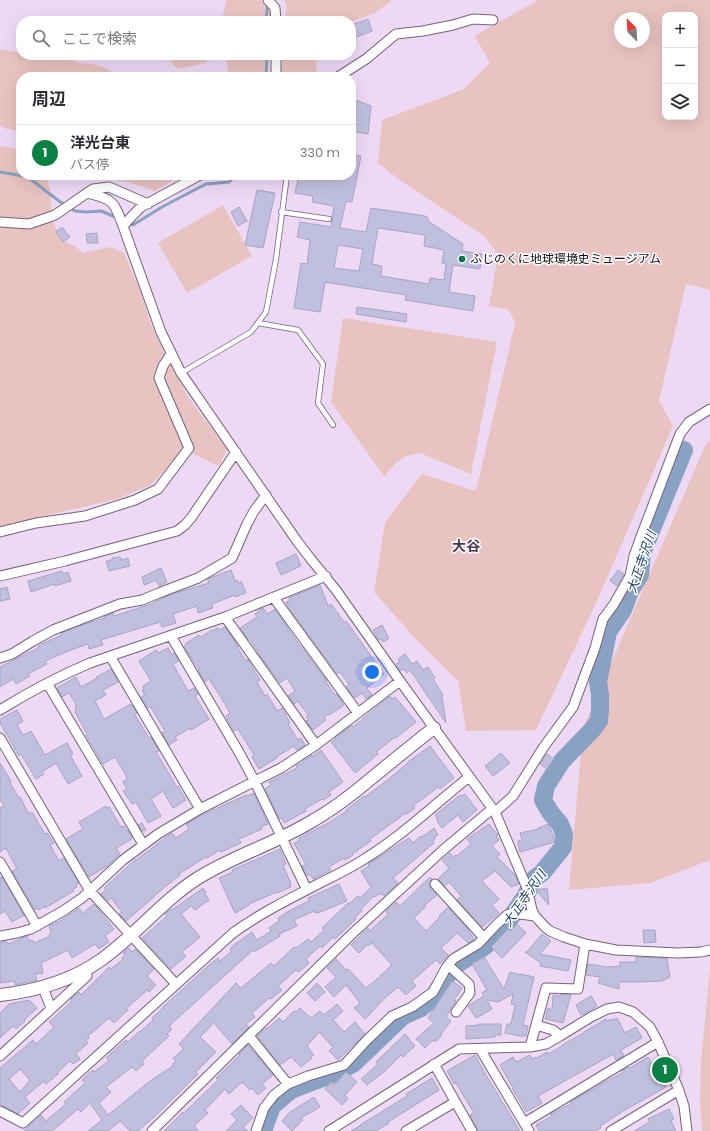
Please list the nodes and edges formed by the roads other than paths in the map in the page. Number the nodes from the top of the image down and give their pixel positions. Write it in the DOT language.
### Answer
graph roads {
  1 [pos="268,0"];
  2 [pos="276,16"];
  3 [pos="492,20"];
  4 [pos="276,60"];
  5 [pos="276,72"];
  6 [pos="346,72"];
  7 [pos="191,180"];
  8 [pos="286,180"];
  9 [pos="87,193"];
  10 [pos="148,204"];
  11 [pos="281,212"];
  12 [pos="329,220"];
  13 [pos="0,222"];
  14 [pos="123,226"];
  15 [pos="258,323"];
  16 [pos="171,354"];
  17 [pos="181,373"];
  18 [pos="710,408"];
  19 [pos="333,425"];
  20 [pos="236,452"];
  21 [pos="266,495"];
  22 [pos="0,532"];
  23 [pos="0,576"];
  24 [pos="326,576"];
  25 [pos="274,598"];
  26 [pos="225,617"];
  27 [pos="171,636"];
  28 [pos="110,656"];
  29 [pos="0,658"];
  30 [pos="400,681"];
  31 [pos="47,683"];
  32 [pos="0,710"];
  33 [pos="358,713"];
  34 [pos="434,728"];
  35 [pos="0,738"];
  36 [pos="316,745"];
  37 [pos="469,776"];
  38 [pos="255,782"];
  39 [pos="200,809"];
  40 [pos="493,811"];
  41 [pos="282,837"];
  42 [pos="143,844"];
  43 [pos="0,862"];
  44 [pos="435,884"];
  45 [pos="307,890"];
  46 [pos="90,891"];
  47 [pos="534,916"];
  48 [pos="37,926"];
  49 [pos="0,936"];
  50 [pos="131,936"];
  51 [pos="484,938"];
  52 [pos="585,944"];
  53 [pos="710,950"];
  54 [pos="450,968"];
  55 [pos="86,969"];
  56 [pos="176,984"];
  57 [pos="43,988"];
  58 [pos="5,995"];
  59 [pos="0,1003"];
  60 [pos="51,1008"];
  61 [pos="456,1012"];
  62 [pos="536,1025"];
  63 [pos="249,1036"];
  64 [pos="560,1036"];
  65 [pos="658,1042"];
  66 [pos="480,1048"];
  67 [pos="530,1048"];
  68 [pos="0,1056"];
  69 [pos="434,1064"];
  70 [pos="288,1084"];
  71 [pos="679,1090"];
  72 [pos="455,1102"];
  73 [pos="0,1111"];
  74 [pos="526,1127"];
  75 [pos="152,1131"];
  76 [pos="256,1131"];
  77 [pos="329,1131"];
  78 [pos="406,1131"];
  79 [pos="472,1131"];
  80 [pos="610,1131"];
  81 [pos="687,1131"];
  1 -- 2 [label="street"];
  3 -- 6 [label="street"];
  4 -- 5 [label="street"];
  7 -- 10 [label="street"];
  8 -- 11 [label="lane"];
  9 -- 10 [label="street"];
  9 -- 13 [label="street"];
  9 -- 14 [label="street"];
  10 -- 14 [label="street"];
  11 -- 12 [label="lane"];
  11 -- 15 [label="lane"];
  14 -- 16 [label="street"];
  15 -- 17 [label="lane"];
  15 -- 19 [label="lane"];
  16 -- 17 [label="street"];
  16 -- 22 [label="street"];
  17 -- 20 [label="street"];
  18 -- 40 [label="street"];
  20 -- 21 [label="street"];
  20 -- 23 [label="street"];
  21 -- 24 [label="street"];
  21 -- 29 [label="street"];
  24 -- 25 [label="street"];
  24 -- 30 [label="street"];
  25 -- 26 [label="street"];
  25 -- 33 [label="street"];
  26 -- 27 [label="street"];
  26 -- 36 [label="street"];
  27 -- 28 [label="street"];
  27 -- 38 [label="street"];
  28 -- 31 [label="street"];
  28 -- 39 [label="street"];
  30 -- 33 [label="street"];
  30 -- 34 [label="street"];
  31 -- 32 [label="street"];
  31 -- 42 [label="street"];
  33 -- 36 [label="street"];
  34 -- 37 [label="street"];
  34 -- 41 [label="street"];
  35 -- 46 [label="street"];
  36 -- 38 [label="street"];
  37 -- 40 [label="street"];
  37 -- 45 [label="street"];
  38 -- 39 [label="street"];
  38 -- 41 [label="street"];
  39 -- 42 [label="street"];
  40 -- 47 [label="street"];
  40 -- 63 [label="street"];
  41 -- 45 [label="street"];
  41 -- 50 [label="street"];
  42 -- 46 [label="street"];
  43 -- 48 [label="street"];
  44 -- 51 [label="street"];
  45 -- 56 [label="street"];
  46 -- 48 [label="street"];
  46 -- 50 [label="street"];
  47 -- 51 [label="street"];
  47 -- 52 [label="street"];
  48 -- 49 [label="street"];
  50 -- 55 [label="street"];
  50 -- 56 [label="street"];
  51 -- 54 [label="street"];
  52 -- 53 [label="street"];
  52 -- 62 [label="street"];
  54 -- 61 [label="street"];
  54 -- 70 [label="street"];
  55 -- 57 [label="street"];
  55 -- 60 [label="street"];
  56 -- 73 [label="street"];
  57 -- 58 [label="street"];
  57 -- 60 [label="street"];
  58 -- 59 [label="street"];
  60 -- 68 [label="street"];
  62 -- 64 [label="street"];
  62 -- 67 [label="street"];
  63 -- 70 [label="street"];
  63 -- 75 [label="street"];
  64 -- 65 [label="street"];
  64 -- 67 [label="street"];
  65 -- 71 [label="street"];
  65 -- 74 [label="street"];
  66 -- 67 [label="street"];
  66 -- 69 [label="street"];
  66 -- 74 [label="street"];
  69 -- 72 [label="street"];
  69 -- 77 [label="street"];
  70 -- 76 [label="street"];
  71 -- 80 [label="street"];
  71 -- 81 [label="street"];
  72 -- 78 [label="street"];
  72 -- 79 [label="street"];
}
